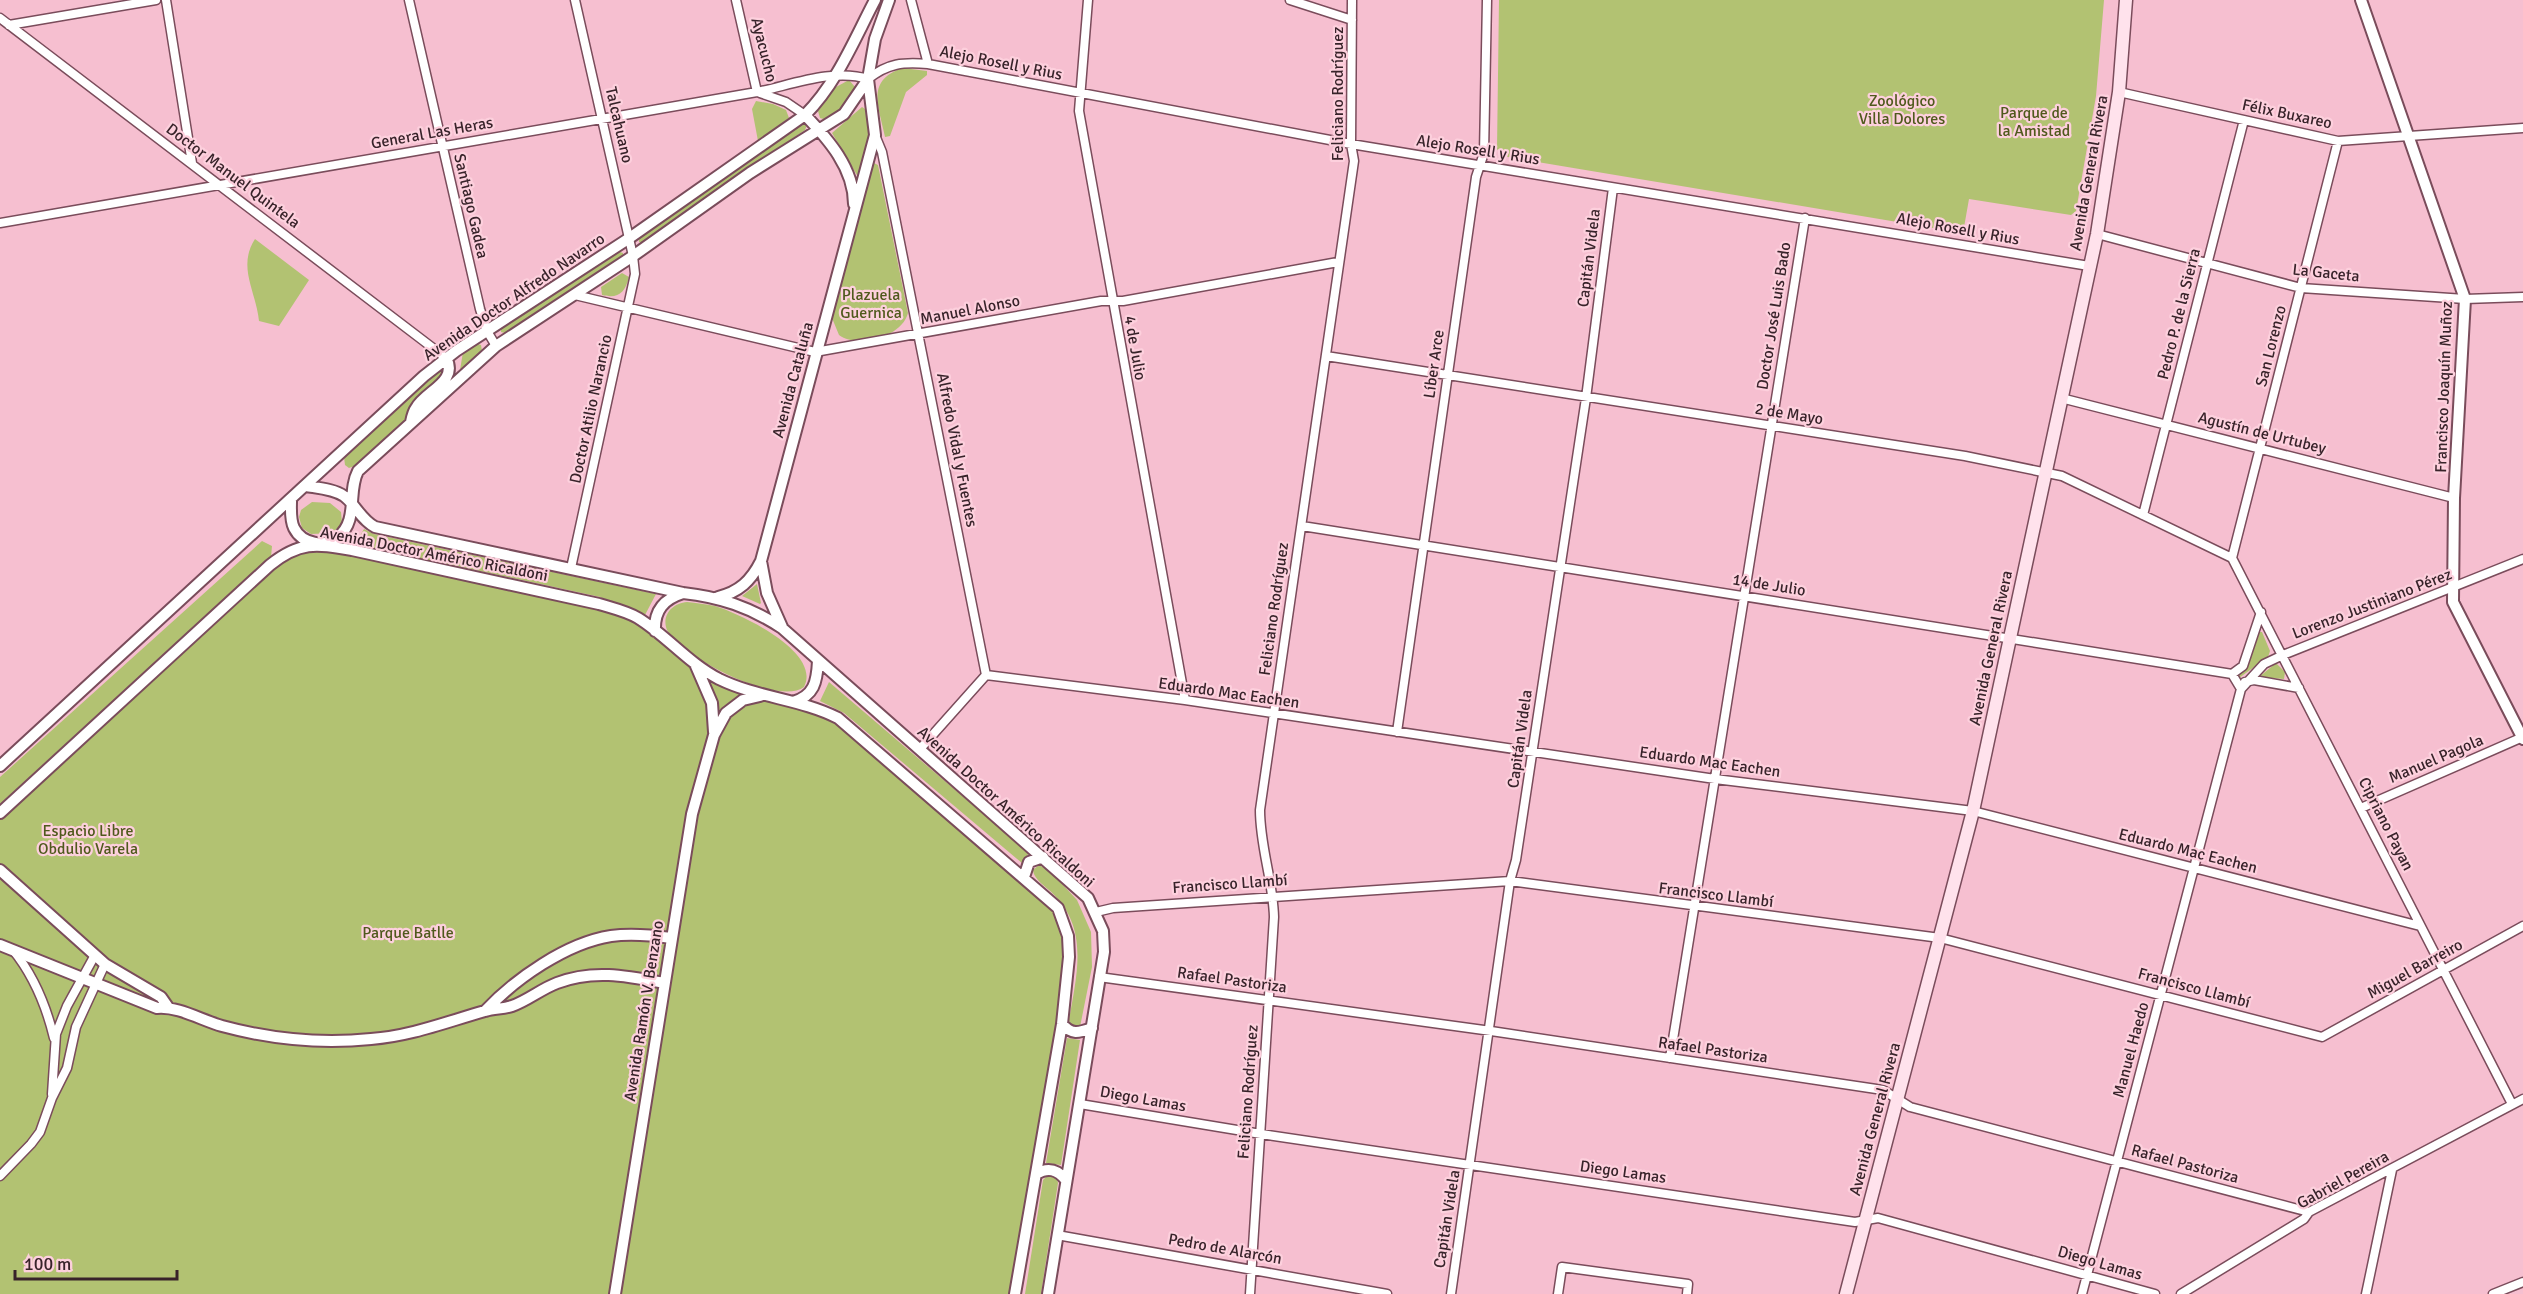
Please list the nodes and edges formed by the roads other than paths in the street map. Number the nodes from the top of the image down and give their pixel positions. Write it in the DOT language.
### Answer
graph roads {
  1 [pos="156,0"];
  2 [pos="166,0"];
  3 [pos="409,0"];
  4 [pos="574,0"];
  5 [pos="736,0"];
  6 [pos="875,0"];
  7 [pos="889,0"];
  8 [pos="911,0"];
  9 [pos="1088,0"];
  10 [pos="1290,0"];
  11 [pos="1352,0"];
  12 [pos="1486,0"];
  13 [pos="2127,0"];
  14 [pos="2361,0"];
  15 [pos="0,18"];
  16 [pos="1352,20"];
  17 [pos="9,25"];
  18 [pos="928,64"];
  19 [pos="837,75"];
  20 [pos="868,79"];
  21 [pos="757,92"];
  22 [pos="2119,92"];
  23 [pos="1080,95"];
  24 [pos="805,115"];
  25 [pos="602,118"];
  26 [pos="2244,120"];
  27 [pos="2523,128"];
  28 [pos="819,130"];
  29 [pos="875,135"];
  30 [pos="2410,135"];
  31 [pos="2338,141"];
  32 [pos="1352,144"];
  33 [pos="442,146"];
  34 [pos="192,163"];
  35 [pos="1480,166"];
  36 [pos="218,184"];
  37 [pos="1613,188"];
  38 [pos="854,206"];
  39 [pos="1805,218"];
  40 [pos="0,223"];
  41 [pos="2097,234"];
  42 [pos="628,239"];
  43 [pos="633,256"];
  44 [pos="1338,262"];
  45 [pos="2207,264"];
  46 [pos="2090,266"];
  47 [pos="2301,288"];
  48 [pos="574,295"];
  49 [pos="2523,297"];
  50 [pos="2465,299"];
  51 [pos="1111,301"];
  52 [pos="628,307"];
  53 [pos="487,331"];
  54 [pos="918,335"];
  55 [pos="496,346"];
  56 [pos="815,352"];
  57 [pos="1326,356"];
  58 [pos="446,358"];
  59 [pos="1447,375"];
  60 [pos="1586,398"];
  61 [pos="2061,398"];
  62 [pos="409,425"];
  63 [pos="2166,425"];
  64 [pos="1771,427"];
  65 [pos="2260,448"];
  66 [pos="2045,472"];
  67 [pos="306,486"];
  68 [pos="2454,498"];
  69 [pos="291,501"];
  70 [pos="352,504"];
  71 [pos="2143,515"];
  72 [pos="1302,526"];
  73 [pos="1422,543"];
  74 [pos="317,544"];
  75 [pos="2232,558"];
  76 [pos="2523,559"];
  77 [pos="761,561"];
  78 [pos="1560,566"];
  79 [pos="571,568"];
  80 [pos="2452,589"];
  81 [pos="683,593"];
  82 [pos="718,597"];
  83 [pos="1744,597"];
  84 [pos="2261,612"];
  85 [pos="782,628"];
  86 [pos="655,631"];
  87 [pos="2010,638"];
  88 [pos="2283,655"];
  89 [pos="818,661"];
  90 [pos="696,666"];
  91 [pos="2232,674"];
  92 [pos="986,675"];
  93 [pos="2243,685"];
  94 [pos="2299,688"];
  95 [pos="763,696"];
  96 [pos="1185,700"];
  97 [pos="792,703"];
  98 [pos="1274,715"];
  99 [pos="1397,732"];
  100 [pos="714,735"];
  101 [pos="2523,738"];
  102 [pos="920,749"];
  103 [pos="1533,752"];
  104 [pos="0,766"];
  105 [pos="1715,779"];
  106 [pos="2361,808"];
  107 [pos="1973,811"];
  108 [pos="0,813"];
  109 [pos="1043,856"];
  110 [pos="2193,867"];
  111 [pos="0,870"];
  112 [pos="1024,877"];
  113 [pos="1510,881"];
  114 [pos="1274,895"];
  115 [pos="1695,907"];
  116 [pos="1096,912"];
  117 [pos="2420,926"];
  118 [pos="2523,926"];
  119 [pos="671,938"];
  120 [pos="1940,938"];
  121 [pos="0,945"];
  122 [pos="12,950"];
  123 [pos="95,955"];
  124 [pos="105,964"];
  125 [pos="2443,971"];
  126 [pos="82,977"];
  127 [pos="1100,977"];
  128 [pos="96,982"];
  129 [pos="664,983"];
  130 [pos="2161,995"];
  131 [pos="1269,1000"];
  132 [pos="168,1007"];
  133 [pos="485,1011"];
  134 [pos="1062,1024"];
  135 [pos="1092,1028"];
  136 [pos="1491,1031"];
  137 [pos="2322,1037"];
  138 [pos="55,1042"];
  139 [pos="1670,1059"];
  140 [pos="52,1098"];
  141 [pos="2523,1099"];
  142 [pos="1898,1101"];
  143 [pos="1080,1104"];
  144 [pos="2512,1104"];
  145 [pos="1261,1134"];
  146 [pos="2117,1161"];
  147 [pos="1471,1165"];
  148 [pos="2392,1170"];
  149 [pos="1036,1174"];
  150 [pos="0,1176"];
  151 [pos="1066,1180"];
  152 [pos="2308,1212"];
  153 [pos="1865,1221"];
  154 [pos="1057,1235"];
  155 [pos="1251,1268"];
  156 [pos="2086,1274"];
  157 [pos="2523,1282"];
  158 [pos="615,1294"];
  159 [pos="1015,1294"];
  160 [pos="1048,1294"];
  161 [pos="1250,1294"];
  162 [pos="1387,1294"];
  163 [pos="1451,1294"];
  164 [pos="1558,1294"];
  165 [pos="1687,1294"];
  166 [pos="1846,1294"];
  167 [pos="2082,1294"];
  168 [pos="2155,1294"];
  169 [pos="2181,1294"];
  170 [pos="2366,1294"];
  171 [pos="2493,1294"];
  1 -- 17 [label="street"];
  2 -- 34 [label="street"];
  3 -- 33 [label="street, Santiago Gadea"];
  4 -- 25 [label="street, Talcahuano"];
  5 -- 21 [label="street, Ayacucho"];
  6 -- 19 [label="street, Avenida Doctor Alfredo Navarro"];
  7 -- 20 [label="street"];
  8 -- 18 [label="street"];
  9 -- 23 [label="street, 4 de Julio"];
  10 -- 16 [label="street"];
  11 -- 16 [label="street, Feliciano Rodríguez"];
  12 -- 35 [label="street, Líber Arce"];
  13 -- 22 [label="main road, Avenida General Rivera"];
  14 -- 30 [label="street, Francisco Joaquín Muñoz"];
  15 -- 17 [label="street, Doctor Manuel Quintela"];
  16 -- 32 [label="street, Feliciano Rodríguez"];
  17 -- 34 [label="street, Doctor Manuel Quintela"];
  18 -- 20 [label="street, Alejo Rosell y Rius"];
  18 -- 23 [label="street, Alejo Rosell y Rius"];
  19 -- 20 [label="street, General Las Heras"];
  19 -- 21 [label="street, General Las Heras"];
  19 -- 24 [label="street, Avenida Doctor Alfredo Navarro"];
  20 -- 28 [label="street, Avenida Doctor Alfredo Navarro"];
  20 -- 29 [label="street, Avenida Cataluña"];
  21 -- 24 [label="street, Ayacucho"];
  21 -- 25 [label="street, General Las Heras"];
  22 -- 26 [label="street, Félix Buxareo"];
  22 -- 41 [label="main road, Avenida General Rivera"];
  23 -- 32 [label="street, Alejo Rosell y Rius"];
  23 -- 51 [label="street, 4 de Julio"];
  24 -- 28 [label="street, Avenida Cataluña"];
  24 -- 42 [label="street, Avenida Doctor Alfredo Navarro"];
  25 -- 33 [label="street, General Las Heras"];
  25 -- 42 [label="street, Talcahuano"];
  26 -- 31 [label="street, Félix Buxareo"];
  26 -- 45 [label="street, Pedro P. de la Sierra"];
  27 -- 30 [label="street, Félix Buxareo"];
  28 -- 38 [label="street, Avenida Cataluña"];
  28 -- 43 [label="street, Avenida Doctor Alfredo Navarro"];
  29 -- 38 [label="street, Avenida Cataluña"];
  29 -- 54 [label="street, Alfredo Vidal y Fuentes"];
  30 -- 31 [label="street, Félix Buxareo"];
  30 -- 50 [label="street, Francisco Joaquín Muñoz"];
  31 -- 47 [label="street, San Lorenzo"];
  32 -- 35 [label="street, Alejo Rosell y Rius"];
  32 -- 44 [label="street, Feliciano Rodríguez"];
  33 -- 36 [label="street, General Las Heras"];
  33 -- 53 [label="street, Santiago Gadea"];
  34 -- 36 [label="street, Doctor Manuel Quintela"];
  35 -- 37 [label="street, Alejo Rosell y Rius"];
  35 -- 59 [label="street, Líber Arce"];
  36 -- 40 [label="street, General Las Heras"];
  36 -- 58 [label="street, Doctor Manuel Quintela"];
  37 -- 39 [label="street, Alejo Rosell y Rius"];
  37 -- 60 [label="street, Capitán Videla"];
  38 -- 56 [label="street, Avenida Cataluña"];
  39 -- 46 [label="street, Alejo Rosell y Rius"];
  39 -- 64 [label="street, Doctor José Luis Bado"];
  41 -- 45 [label="street, La Gaceta"];
  41 -- 46 [label="main road, Avenida General Rivera"];
  42 -- 43 [label="street, Talcahuano"];
  42 -- 53 [label="street, Avenida Doctor Alfredo Navarro"];
  43 -- 48 [label="street, Avenida Doctor Alfredo Navarro"];
  43 -- 52 [label="street, Doctor Atilio Narancio"];
  44 -- 51 [label="street, Manuel Alonso"];
  44 -- 57 [label="street, Feliciano Rodríguez"];
  45 -- 47 [label="street, La Gaceta"];
  45 -- 63 [label="street, Pedro P. de la Sierra"];
  46 -- 61 [label="main road, Avenida General Rivera"];
  47 -- 50 [label="street, La Gaceta"];
  47 -- 65 [label="street, San Lorenzo"];
  48 -- 52 [label="street, Manuel Alonso"];
  48 -- 55 [label="street, Avenida Doctor Alfredo Navarro"];
  49 -- 50 [label="street, La Gaceta"];
  50 -- 68 [label="street, Francisco Joaquín Muñoz"];
  51 -- 54 [label="street, Manuel Alonso"];
  51 -- 96 [label="street, 4 de Julio"];
  52 -- 56 [label="street, Manuel Alonso"];
  52 -- 79 [label="street, Doctor Atilio Narancio"];
  53 -- 55 [label="street, Santiago Gadea"];
  53 -- 58 [label="street, Avenida Doctor Alfredo Navarro"];
  54 -- 56 [label="street, Manuel Alonso"];
  54 -- 92 [label="street, Alfredo Vidal y Fuentes"];
  55 -- 62 [label="street, Avenida Doctor Alfredo Navarro"];
  56 -- 77 [label="street, Avenida Cataluña"];
  57 -- 59 [label="street, 2 de Mayo"];
  57 -- 72 [label="street, Feliciano Rodríguez"];
  58 -- 62 [label="street"];
  58 -- 67 [label="street, Avenida Doctor Alfredo Navarro"];
  59 -- 60 [label="street, 2 de Mayo"];
  59 -- 73 [label="street, Líber Arce"];
  60 -- 64 [label="street, 2 de Mayo"];
  60 -- 78 [label="street, Capitán Videla"];
  61 -- 63 [label="street, Agustín de Urtubey"];
  61 -- 66 [label="main road, Avenida General Rivera"];
  62 -- 70 [label="street, Avenida Doctor Alfredo Navarro"];
  63 -- 65 [label="street, Agustín de Urtubey"];
  63 -- 71 [label="street, Pedro P. de la Sierra"];
  64 -- 66 [label="street, 2 de Mayo"];
  64 -- 83 [label="street, Doctor José Luis Bado"];
  65 -- 68 [label="street, Agustín de Urtubey"];
  65 -- 75 [label="street, San Lorenzo"];
  66 -- 71 [label="street, 2 de Mayo"];
  66 -- 87 [label="main road, Avenida General Rivera"];
  67 -- 69 [label="street, Avenida Doctor Alfredo Navarro"];
  67 -- 70 [label="street, Avenida Doctor Américo Ricaldoni"];
  68 -- 80 [label="street, Francisco Joaquín Muñoz"];
  69 -- 74 [label="street"];
  69 -- 104 [label="street"];
  70 -- 74 [label="street, Avenida Doctor Alfredo Navarro"];
  70 -- 79 [label="street, Avenida Doctor Américo Ricaldoni"];
  71 -- 75 [label="street, 2 de Mayo"];
  72 -- 73 [label="street, 14 de Julio"];
  72 -- 98 [label="street, Feliciano Rodríguez"];
  73 -- 78 [label="street, 14 de Julio"];
  73 -- 99 [label="street, Líber Arce"];
  74 -- 86 [label="street, Avenida Doctor Américo Ricaldoni"];
  74 -- 108 [label="street, Avenida Doctor Américo Ricaldoni"];
  75 -- 84 [label="street, Cipriano Payan"];
  76 -- 80 [label="street, Lorenzo Justiniano Pérez"];
  77 -- 82 [label="street, Avenida Cataluña"];
  77 -- 85 [label="street, Avenida Cataluña"];
  78 -- 83 [label="street, 14 de Julio"];
  78 -- 103 [label="street, Capitán Videla"];
  79 -- 81 [label="street, Avenida Doctor Américo Ricaldoni"];
  80 -- 88 [label="street, Lorenzo Justiniano Pérez"];
  80 -- 101 [label="street, Francisco Joaquín Muñoz"];
  81 -- 82 [label="street, Avenida Doctor Américo Ricaldoni"];
  81 -- 86 [label="street"];
  82 -- 85 [label="street, Avenida Doctor Américo Ricaldoni"];
  83 -- 87 [label="street, 14 de Julio"];
  83 -- 105 [label="street, Doctor José Luis Bado"];
  84 -- 88 [label="street, Cipriano Payan"];
  84 -- 91 [label="street"];
  85 -- 89 [label="street, Avenida Doctor Américo Ricaldoni"];
  86 -- 90 [label="street, Avenida Doctor Américo Ricaldoni"];
  87 -- 91 [label="street, 14 de Julio"];
  87 -- 107 [label="main road, Avenida General Rivera"];
  88 -- 93 [label="street, Lorenzo Justiniano Pérez"];
  88 -- 94 [label="street, Cipriano Payan"];
  89 -- 97 [label="street"];
  89 -- 102 [label="street, Avenida Doctor Américo Ricaldoni"];
  90 -- 95 [label="street, Avenida Doctor Américo Ricaldoni"];
  90 -- 100 [label="street, Avenida Ramón V. Benzano"];
  91 -- 93 [label="street"];
  92 -- 96 [label="street, Eduardo Mac Eachen"];
  92 -- 102 [label="street"];
  93 -- 94 [label="street"];
  93 -- 110 [label="street, Manuel Haedo"];
  94 -- 106 [label="street, Cipriano Payan"];
  95 -- 97 [label="street, Avenida Doctor Américo Ricaldoni"];
  95 -- 100 [label="street, Avenida Ramón V. Benzano"];
  96 -- 98 [label="street, Eduardo Mac Eachen"];
  97 -- 112 [label="street, Avenida Doctor Américo Ricaldoni"];
  98 -- 99 [label="street, Eduardo Mac Eachen"];
  98 -- 114 [label="street, Feliciano Rodríguez"];
  99 -- 103 [label="street, Eduardo Mac Eachen"];
  100 -- 119 [label="street, Avenida Ramón V. Benzano"];
  101 -- 106 [label="street, Manuel Pagola"];
  102 -- 109 [label="street, Avenida Doctor Américo Ricaldoni"];
  103 -- 105 [label="street, Eduardo Mac Eachen"];
  103 -- 113 [label="street, Capitán Videla"];
  105 -- 107 [label="street, Eduardo Mac Eachen"];
  105 -- 115 [label="street, Doctor José Luis Bado"];
  106 -- 117 [label="street, Cipriano Payan"];
  107 -- 110 [label="street, Eduardo Mac Eachen"];
  107 -- 120 [label="main road, Avenida General Rivera"];
  109 -- 112 [label="street"];
  109 -- 116 [label="street, Avenida Doctor Américo Ricaldoni"];
  110 -- 117 [label="street, Eduardo Mac Eachen"];
  110 -- 130 [label="street, Manuel Haedo"];
  111 -- 123 [label="street"];
  112 -- 134 [label="street, Avenida Doctor Américo Ricaldoni"];
  113 -- 114 [label="street, Francisco Llambí"];
  113 -- 115 [label="street, Francisco Llambí"];
  113 -- 136 [label="street, Capitán Videla"];
  114 -- 116 [label="street, Francisco Llambí"];
  114 -- 131 [label="street, Feliciano Rodríguez"];
  115 -- 120 [label="street, Francisco Llambí"];
  115 -- 139 [label="street, Doctor José Luis Bado"];
  116 -- 127 [label="street, Avenida Doctor Américo Ricaldoni"];
  117 -- 125 [label="street, Cipriano Payan"];
  118 -- 125 [label="street, Miguel Barreiro"];
  119 -- 129 [label="street, Avenida Ramón V. Benzano"];
  119 -- 133 [label="street"];
  120 -- 130 [label="street, Francisco Llambí"];
  120 -- 142 [label="main road, Avenida General Rivera"];
  121 -- 122 [label="street"];
  122 -- 126 [label="street"];
  122 -- 138 [label="street"];
  123 -- 124 [label="street"];
  123 -- 126 [label="street"];
  124 -- 128 [label="street"];
  124 -- 132 [label="street"];
  125 -- 137 [label="street, Miguel Barreiro"];
  125 -- 144 [label="street, Cipriano Payan"];
  126 -- 128 [label="street"];
  126 -- 138 [label="street"];
  127 -- 131 [label="street, Rafael Pastoriza"];
  127 -- 135 [label="street, Avenida Doctor Américo Ricaldoni"];
  128 -- 132 [label="street"];
  128 -- 140 [label="street"];
  129 -- 133 [label="street"];
  129 -- 158 [label="street, Avenida Ramón V. Benzano"];
  130 -- 137 [label="street, Francisco Llambí"];
  130 -- 146 [label="street, Manuel Haedo"];
  131 -- 136 [label="street, Rafael Pastoriza"];
  131 -- 145 [label="street, Feliciano Rodríguez"];
  132 -- 133 [label="street"];
  134 -- 135 [label="street"];
  134 -- 149 [label="street, Avenida Doctor Américo Ricaldoni"];
  135 -- 143 [label="street, Avenida Doctor Américo Ricaldoni"];
  136 -- 139 [label="street, Rafael Pastoriza"];
  136 -- 147 [label="street, Capitán Videla"];
  138 -- 140 [label="street"];
  139 -- 142 [label="street, Rafael Pastoriza"];
  140 -- 150 [label="street"];
  141 -- 144 [label="street, Gabriel Pereira"];
  142 -- 146 [label="street, Rafael Pastoriza"];
  142 -- 153 [label="main road, Avenida General Rivera"];
  143 -- 145 [label="street, Diego Lamas"];
  143 -- 151 [label="street, Avenida Doctor Américo Ricaldoni"];
  144 -- 148 [label="street, Gabriel Pereira"];
  145 -- 147 [label="street, Diego Lamas"];
  145 -- 155 [label="street, Feliciano Rodríguez"];
  146 -- 152 [label="street, Rafael Pastoriza"];
  146 -- 156 [label="street, Manuel Haedo"];
  147 -- 153 [label="street, Diego Lamas"];
  147 -- 163 [label="street, Capitán Videla"];
  148 -- 152 [label="street, Gabriel Pereira"];
  148 -- 170 [label="street"];
  149 -- 151 [label="street"];
  149 -- 159 [label="street, Avenida Doctor Américo Ricaldoni"];
  151 -- 154 [label="street, Avenida Doctor Américo Ricaldoni"];
  152 -- 169 [label="street, Gabriel Pereira"];
  153 -- 156 [label="street, Diego Lamas"];
  153 -- 166 [label="main road, Avenida General Rivera"];
  154 -- 155 [label="street, Pedro de Alarcón"];
  154 -- 160 [label="street, Avenida Doctor Américo Ricaldoni"];
  155 -- 161 [label="street, Feliciano Rodríguez"];
  155 -- 162 [label="street, Pedro de Alarcón"];
  156 -- 167 [label="street, Manuel Haedo"];
  156 -- 168 [label="street, Diego Lamas"];
  157 -- 171 [label="street"];
  164 -- 165 [label="street"];
}
